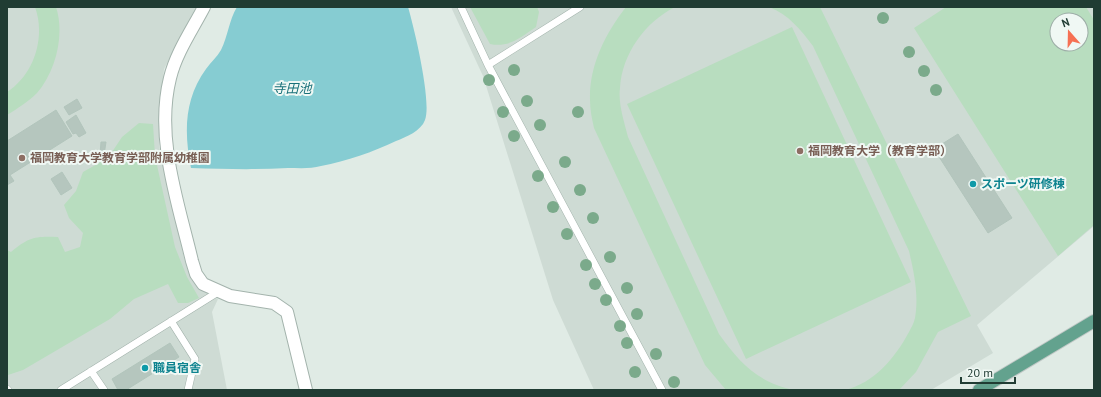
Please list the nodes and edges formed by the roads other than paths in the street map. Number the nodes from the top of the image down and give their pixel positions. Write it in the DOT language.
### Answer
graph roads {
  1 [pos="461,7"];
  2 [pos="580,7"];
  3 [pos="202,8"];
  4 [pos="488,65"];
  5 [pos="218,292"];
  6 [pos="171,321"];
  7 [pos="1094,321"];
  8 [pos="91,371"];
  9 [pos="61,390"];
  10 [pos="104,390"];
  11 [pos="188,390"];
  12 [pos="306,390"];
  13 [pos="662,390"];
  14 [pos="979,390"];
  1 -- 4 [label="lane"];
  2 -- 4 [label="lane"];
  3 -- 5 [label="street"];
  4 -- 13 [label="lane"];
  5 -- 6 [label="lane"];
  5 -- 12 [label="street"];
  6 -- 8 [label="lane"];
  6 -- 11 [label="lane"];
  7 -- 14 [label="main road"];
  8 -- 9 [label="lane"];
  8 -- 10 [label="lane"];
}
